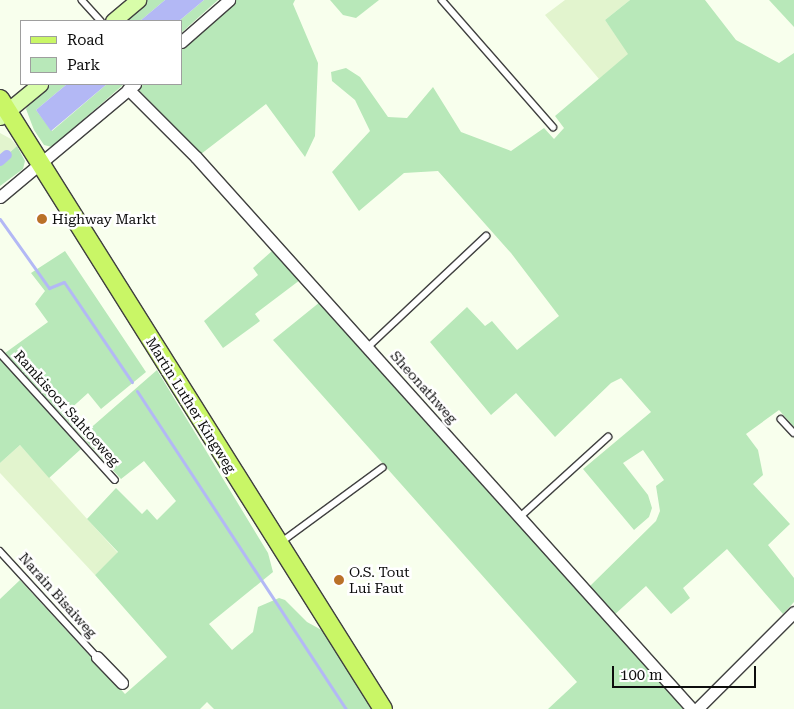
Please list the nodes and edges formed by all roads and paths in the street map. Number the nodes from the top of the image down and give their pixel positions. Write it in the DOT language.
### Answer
graph roads {
  1 [pos="82,0"];
  2 [pos="138,0"];
  3 [pos="229,0"];
  4 [pos="442,0"];
  5 [pos="100,20"];
  6 [pos="114,20"];
  7 [pos="182,41"];
  8 [pos="39,85"];
  9 [pos="131,86"];
  10 [pos="3,109"];
  11 [pos="553,127"];
  12 [pos="40,162"];
  13 [pos="0,197"];
  14 [pos="486,236"];
  15 [pos="368,347"];
  16 [pos="0,354"];
  17 [pos="781,418"];
  18 [pos="794,433"];
  19 [pos="608,437"];
  20 [pos="382,468"];
  21 [pos="114,480"];
  22 [pos="520,517"];
  23 [pos="278,544"];
  24 [pos="0,550"];
  25 [pos="793,616"];
  26 [pos="97,657"];
  27 [pos="122,683"];
  28 [pos="698,708"];
  29 [pos="383,709"];
  1 -- 5 [label="lane"];
  2 -- 6 [label="street"];
  3 -- 7 [label="street"];
  4 -- 11 [label="lane"];
  8 -- 10 [label="street"];
  9 -- 12 [label="street"];
  9 -- 15 [label="street, Sheonathweg"];
  10 -- 12 [label="main road, Martin Luther Kingweg"];
  12 -- 13 [label="street"];
  12 -- 23 [label="main road, Martin Luther Kingweg"];
  14 -- 15 [label="lane"];
  15 -- 22 [label="street, Sheonathweg"];
  16 -- 21 [label="lane, Ramkisoor Sahtoeweg"];
  17 -- 18 [label="lane"];
  19 -- 22 [label="lane"];
  20 -- 23 [label="lane"];
  22 -- 28 [label="street, Sheonathweg"];
  23 -- 29 [label="main road, Martin Luther Kingweg"];
  24 -- 26 [label="lane, Narain Bisaiweg"];
  25 -- 28 [label="street"];
  26 -- 27 [label="street"];
}
